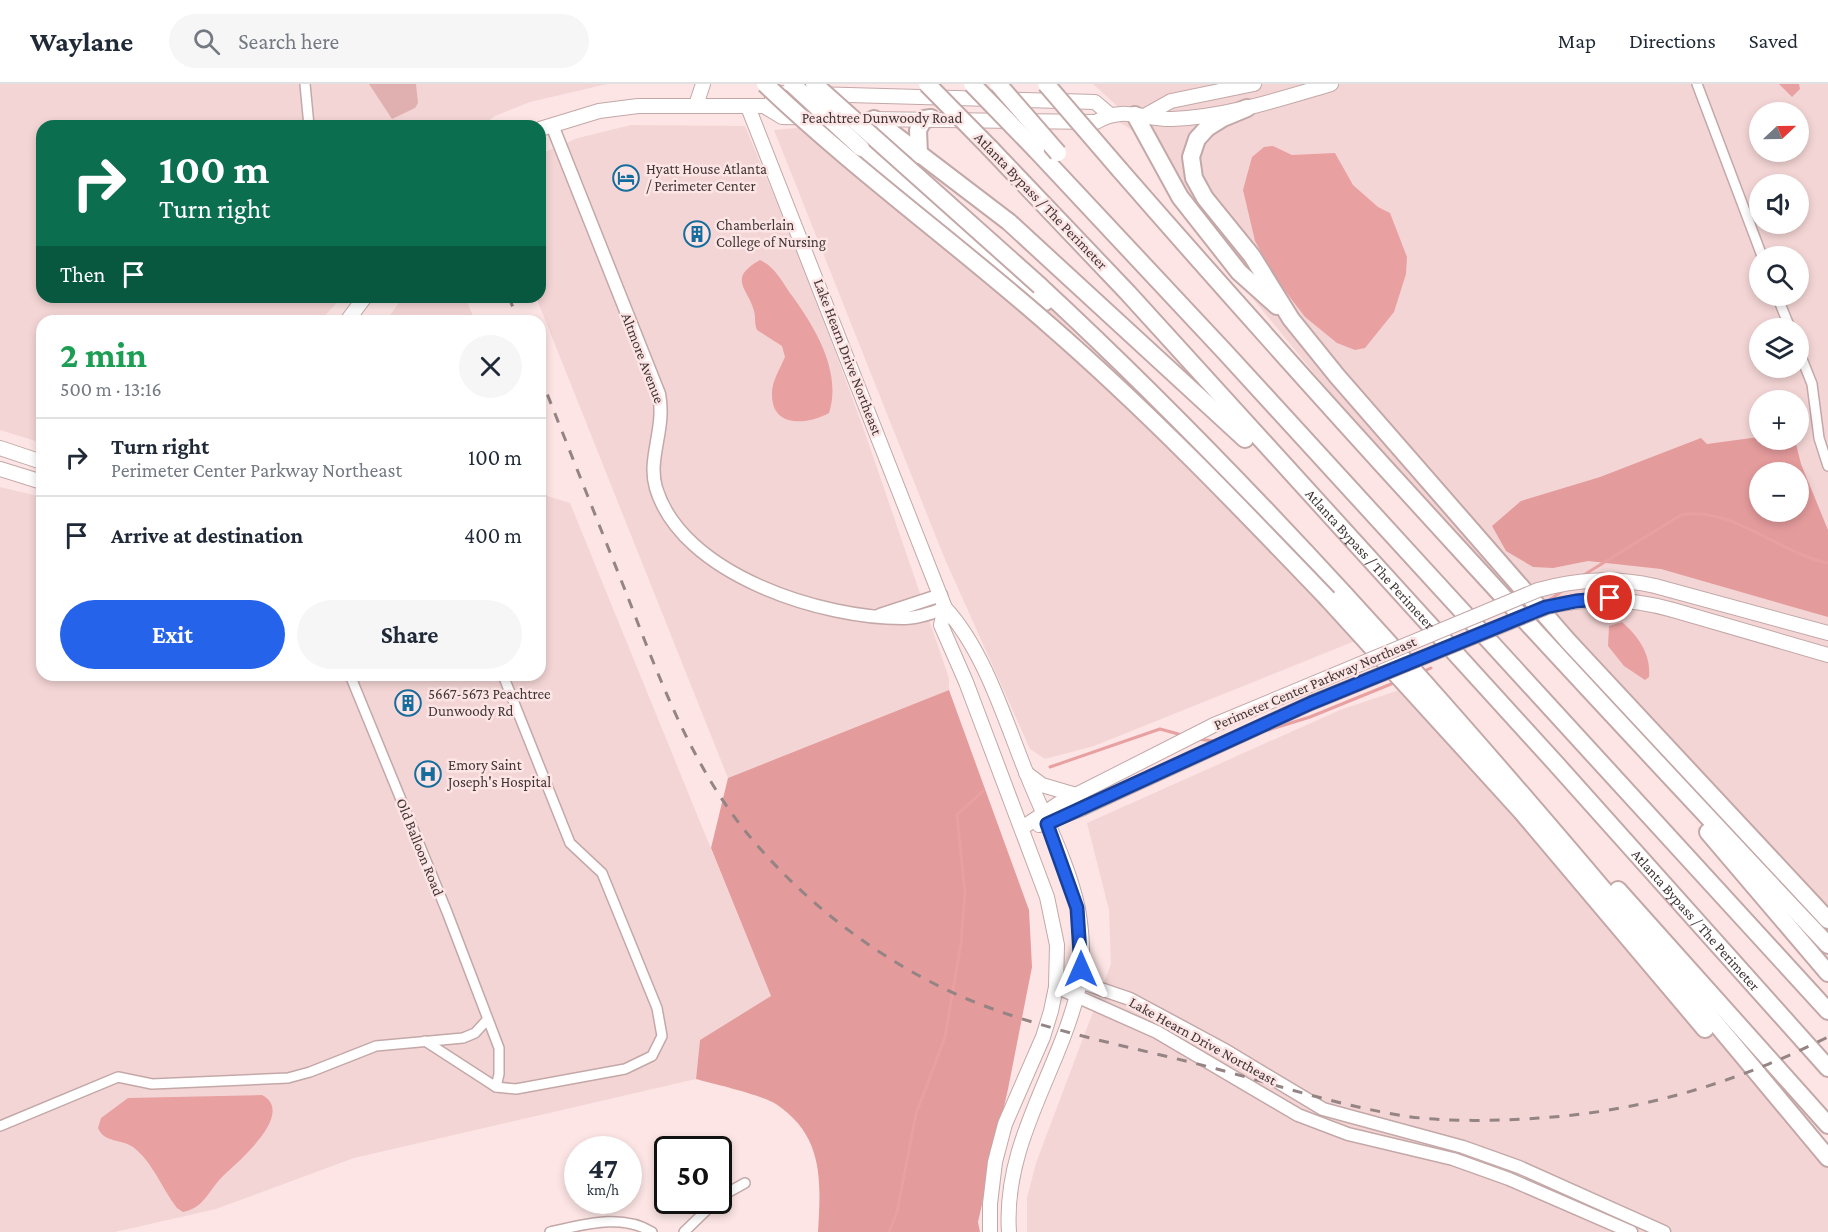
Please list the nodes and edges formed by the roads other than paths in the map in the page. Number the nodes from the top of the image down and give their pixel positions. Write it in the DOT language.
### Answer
graph roads {
  1 [pos="305,84"];
  2 [pos="703,84"];
  3 [pos="765,84"];
  4 [pos="792,84"];
  5 [pos="814,84"];
  6 [pos="927,84"];
  7 [pos="972,84"];
  8 [pos="998,84"];
  9 [pos="1046,84"];
  10 [pos="1254,84"];
  11 [pos="1331,84"];
  12 [pos="1697,84"];
  13 [pos="696,105"];
  14 [pos="764,106"];
  15 [pos="748,107"];
  16 [pos="1247,108"];
  17 [pos="1109,114"];
  18 [pos="1141,114"];
  19 [pos="931,118"];
  20 [pos="874,119"];
  21 [pos="308,120"];
  22 [pos="567,120"];
  23 [pos="546,127"];
  24 [pos="561,148"];
  25 [pos="919,155"];
  26 [pos="1079,196"];
  27 [pos="1758,246"];
  28 [pos="1292,319"];
  29 [pos="1809,376"];
  30 [pos="0,448"];
  31 [pos="1214,457"];
  32 [pos="36,460"];
  33 [pos="1280,462"];
  34 [pos="1828,466"];
  35 [pos="0,469"];
  36 [pos="36,480"];
  37 [pos="943,602"];
  38 [pos="1828,633"];
  39 [pos="1828,654"];
  40 [pos="352,681"];
  41 [pos="506,681"];
  42 [pos="1642,747"];
  43 [pos="1026,773"];
  44 [pos="1076,795"];
  45 [pos="1527,797"];
  46 [pos="1045,818"];
  47 [pos="1022,828"];
  48 [pos="1828,920"];
  49 [pos="1828,945"];
  50 [pos="1778,955"];
  51 [pos="1828,973"];
  52 [pos="1080,982"];
  53 [pos="1056,987"];
  54 [pos="1828,995"];
  55 [pos="1077,997"];
  56 [pos="1828,1011"];
  57 [pos="487,1020"];
  58 [pos="425,1041"];
  59 [pos="1828,1068"];
  60 [pos="496,1087"];
  61 [pos="1828,1125"];
  62 [pos="0,1126"];
  63 [pos="1828,1158"];
  64 [pos="1828,1167"];
  65 [pos="745,1183"];
  66 [pos="732,1191"];
  67 [pos="703,1214"];
  68 [pos="550,1232"];
  69 [pos="652,1232"];
  70 [pos="684,1232"];
  71 [pos="990,1232"];
  72 [pos="1009,1232"];
  73 [pos="1631,1232"];
  74 [pos="1664,1232"];
  1 -- 21 [label="street"];
  2 -- 13 [label="main road"];
  3 -- 64 [label="highway, bridge"];
  4 -- 31 [label="highway, bridge"];
  5 -- 31 [label="highway, bridge"];
  6 -- 33 [label="highway, Atlanta Bypass / The Perimeter, bridge"];
  7 -- 26 [label="highway, Atlanta Bypass / The Perimeter, bridge"];
  8 -- 26 [label="highway, bridge"];
  9 -- 42 [label="highway, bridge"];
  10 -- 18 [label="main road, Peachtree Dunwoody Road"];
  11 -- 16 [label="main road, Peachtree Dunwoody Road"];
  12 -- 27 [label="street"];
  13 -- 15 [label="main road, Peachtree Dunwoody Road"];
  13 -- 22 [label="main road, Peachtree Dunwoody Road"];
  14 -- 15 [label="main road, Peachtree Dunwoody Road"];
  14 -- 17 [label="main road, Peachtree Dunwoody Road"];
  14 -- 20 [label="main road, Peachtree Dunwoody Road"];
  15 -- 37 [label="main road, Lake Hearn Drive Northeast"];
  16 -- 18 [label="main road, Peachtree Dunwoody Road"];
  16 -- 28 [label="highway"];
  17 -- 18 [label="main road, Peachtree Dunwoody Road"];
  17 -- 19 [label="main road, Peachtree Dunwoody Road"];
  18 -- 28 [label="highway"];
  19 -- 20 [label="main road, Peachtree Dunwoody Road"];
  19 -- 25 [label="highway"];
  20 -- 25 [label="highway"];
  22 -- 23 [label="main road, Peachtree Dunwoody Road"];
  22 -- 24 [label="street"];
  23 -- 24 [label="street, Altmore Avenue"];
  24 -- 37 [label="street, Altmore Avenue"];
  25 -- 33 [label="highway"];
  26 -- 50 [label="highway, Atlanta Bypass / The Perimeter"];
  28 -- 48 [label="highway"];
  29 -- 34 [label="street"];
  30 -- 32 [label="main road"];
  31 -- 45 [label="highway, bridge"];
  33 -- 59 [label="highway, Atlanta Bypass / The Perimeter"];
  35 -- 36 [label="main road"];
  37 -- 43 [label="main road, Lake Hearn Drive Northeast"];
  37 -- 47 [label="main road, Lake Hearn Drive Northeast"];
  38 -- 44 [label="main road, Perimeter Center Parkway Northeast, bridge"];
  39 -- 46 [label="main road, Perimeter Center Parkway Northeast, bridge"];
  40 -- 57 [label="street, Old Balloon Road"];
  41 -- 60 [label="street"];
  42 -- 49 [label="highway"];
  42 -- 51 [label="highway"];
  43 -- 44 [label="main road"];
  43 -- 46 [label="main road, Lake Hearn Drive Northeast"];
  44 -- 46 [label="main road, Perimeter Center Parkway Northeast"];
  45 -- 61 [label="highway"];
  45 -- 63 [label="highway"];
  46 -- 47 [label="main road, Perimeter Center Parkway Northeast"];
  46 -- 52 [label="main road, Lake Hearn Drive Northeast"];
  47 -- 53 [label="main road, Lake Hearn Drive Northeast"];
  50 -- 54 [label="highway"];
  50 -- 56 [label="highway, Atlanta Bypass / The Perimeter"];
  52 -- 53 [label="street"];
  52 -- 55 [label="main road, Lake Hearn Drive Northeast"];
  52 -- 74 [label="street, Lake Hearn Drive Northeast"];
  53 -- 55 [label="street, Lake Hearn Drive Northeast"];
  53 -- 71 [label="main road, Lake Hearn Drive Northeast"];
  55 -- 72 [label="main road, Lake Hearn Drive Northeast"];
  55 -- 73 [label="street, Lake Hearn Drive Northeast"];
  57 -- 58 [label="street"];
  57 -- 60 [label="street, Old Balloon Road"];
  58 -- 60 [label="street"];
  58 -- 62 [label="street"];
  65 -- 66 [label="street"];
  67 -- 70 [label="street"];
  68 -- 69 [label="street"];
}
